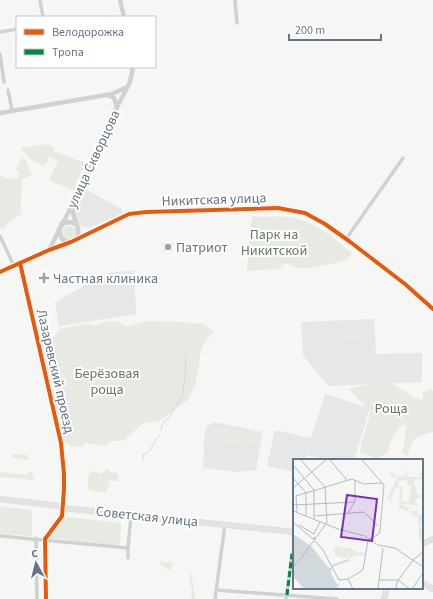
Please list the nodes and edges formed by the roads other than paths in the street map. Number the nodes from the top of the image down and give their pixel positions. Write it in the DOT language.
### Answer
graph roads {
  1 [pos="40,0"];
  2 [pos="120,0"];
  3 [pos="235,0"];
  4 [pos="42,16"];
  5 [pos="124,16"];
  6 [pos="237,23"];
  7 [pos="16,29"];
  8 [pos="0,32"];
  9 [pos="0,54"];
  10 [pos="133,68"];
  11 [pos="4,82"];
  12 [pos="127,87"];
  13 [pos="8,90"];
  14 [pos="116,96"];
  15 [pos="121,99"];
  16 [pos="117,107"];
  17 [pos="12,110"];
  18 [pos="0,113"];
  19 [pos="403,158"];
  20 [pos="72,205"];
  21 [pos="78,226"];
  22 [pos="60,227"];
  23 [pos="93,231"];
  24 [pos="0,236"];
  25 [pos="77,239"];
  26 [pos="346,239"];
  27 [pos="71,242"];
  28 [pos="49,250"];
  29 [pos="20,263"];
  30 [pos="14,266"];
  31 [pos="0,272"];
  32 [pos="433,309"];
  33 [pos="0,499"];
  34 [pos="63,508"];
  35 [pos="131,514"];
  36 [pos="225,524"];
  37 [pos="293,532"];
  38 [pos="0,536"];
  39 [pos="36,538"];
  40 [pos="45,538"];
  41 [pos="433,539"];
  42 [pos="423,544"];
  43 [pos="128,548"];
  44 [pos="292,554"];
  45 [pos="128,558"];
  46 [pos="423,584"];
  47 [pos="387,589"];
  48 [pos="433,589"];
  49 [pos="216,590"];
  50 [pos="287,597"];
  51 [pos="36,599"];
  52 [pos="46,599"];
  53 [pos="215,599"];
  54 [pos="337,599"];
  55 [pos="384,599"];
  1 -- 4 [label="street"];
  2 -- 5 [label="street"];
  3 -- 6 [label="street"];
  7 -- 8 [label="street"];
  9 -- 11 [label="street"];
  10 -- 12 [label="street, улица Скворцова"];
  12 -- 14 [label="street"];
  12 -- 15 [label="street, улица Скворцова"];
  13 -- 17 [label="street"];
  14 -- 15 [label="street"];
  14 -- 16 [label="street"];
  14 -- 17 [label="street"];
  15 -- 16 [label="street, улица Скворцова"];
  16 -- 20 [label="street, улица Скворцова"];
  17 -- 18 [label="street"];
  19 -- 26 [label="street"];
  20 -- 21 [label="street"];
  20 -- 22 [label="street, улица Скворцова"];
  21 -- 22 [label="street"];
  21 -- 23 [label="street"];
  21 -- 25 [label="street"];
  22 -- 27 [label="street"];
  22 -- 28 [label="street, улица Скворцова"];
  23 -- 25 [label="street, Никитская улица"];
  23 -- 26 [label="street, Никитская улица"];
  24 -- 30 [label="street"];
  25 -- 27 [label="street, Никитская улица"];
  26 -- 32 [label="street, Никитская улица"];
  27 -- 28 [label="street, Никитская улица"];
  28 -- 29 [label="street, Никитская улица"];
  29 -- 30 [label="street, Никитская улица"];
  29 -- 34 [label="street, Лазаревский проезд"];
  30 -- 31 [label="street, Никитская улица"];
  33 -- 34 [label="main road, Советская улица"];
  34 -- 35 [label="main road, Советская улица"];
  34 -- 40 [label="street"];
  35 -- 36 [label="main road, Советская улица"];
  35 -- 43 [label="street"];
  36 -- 37 [label="main road, Советская улица"];
  36 -- 49 [label="street"];
  38 -- 39 [label="street"];
  39 -- 40 [label="street"];
  39 -- 51 [label="street"];
  40 -- 43 [label="street"];
  40 -- 52 [label="street"];
  41 -- 42 [label="main road"];
  43 -- 45 [label="street"];
  44 -- 50 [label="street"];
  46 -- 48 [label="main road"];
  47 -- 55 [label="main road"];
  49 -- 50 [label="street"];
  49 -- 53 [label="street"];
  50 -- 54 [label="street"];
}
